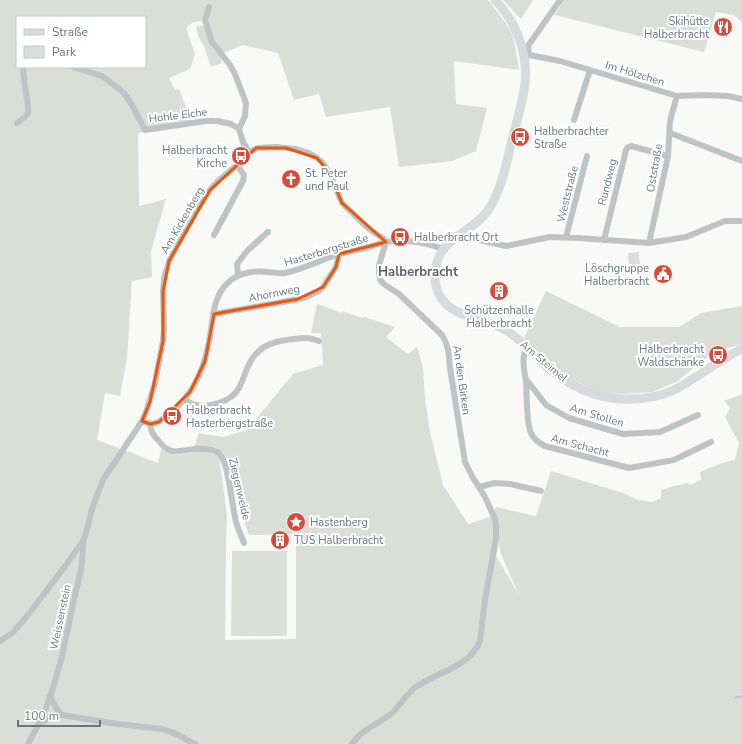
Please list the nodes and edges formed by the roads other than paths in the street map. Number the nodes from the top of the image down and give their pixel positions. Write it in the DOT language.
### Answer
graph roads {
  1 [pos="496,0"];
  2 [pos="560,0"];
  3 [pos="209,7"];
  4 [pos="527,57"];
  5 [pos="23,68"];
  6 [pos="76,68"];
  7 [pos="590,70"];
  8 [pos="677,96"];
  9 [pos="742,99"];
  10 [pos="574,120"];
  11 [pos="16,123"];
  12 [pos="239,129"];
  13 [pos="670,133"];
  14 [pos="249,152"];
  15 [pos="587,156"];
  16 [pos="668,156"];
  17 [pos="742,160"];
  18 [pos="236,165"];
  19 [pos="742,221"];
  20 [pos="465,231"];
  21 [pos="268,232"];
  22 [pos="214,235"];
  23 [pos="566,237"];
  24 [pos="604,240"];
  25 [pos="386,242"];
  26 [pos="649,243"];
  27 [pos="443,249"];
  28 [pos="338,255"];
  29 [pos="238,275"];
  30 [pos="214,314"];
  31 [pos="319,341"];
  32 [pos="528,348"];
  33 [pos="742,350"];
  34 [pos="526,380"];
  35 [pos="184,400"];
  36 [pos="698,415"];
  37 [pos="142,421"];
  38 [pos="150,424"];
  39 [pos="712,442"];
  40 [pos="479,487"];
  41 [pos="541,491"];
  42 [pos="83,540"];
  43 [pos="244,543"];
  44 [pos="0,641"];
  45 [pos="50,696"];
  46 [pos="62,715"];
  47 [pos="39,724"];
  48 [pos="28,744"];
  49 [pos="195,744"];
  50 [pos="352,744"];
  1 -- 4 [label="main road"];
  2 -- 4 [label="street"];
  3 -- 12 [label="street"];
  4 -- 7 [label="street, Im Hölzchen"];
  4 -- 20 [label="main road"];
  5 -- 11 [label="street"];
  6 -- 12 [label="street, Hohle Eiche"];
  7 -- 8 [label="street, Im Hölzchen"];
  7 -- 10 [label="street"];
  8 -- 9 [label="street, Im Hölzchen"];
  8 -- 13 [label="street, Oststraße"];
  12 -- 14 [label="street"];
  13 -- 16 [label="street, Oststraße"];
  13 -- 17 [label="street"];
  14 -- 18 [label="street, Am Kickenberg"];
  14 -- 25 [label="street"];
  15 -- 23 [label="street, Weststraße"];
  16 -- 24 [label="street, Rundweg"];
  16 -- 26 [label="street, Oststraße"];
  18 -- 22 [label="street"];
  18 -- 37 [label="street, Am Kickenberg"];
  19 -- 26 [label="street"];
  20 -- 23 [label="street"];
  20 -- 27 [label="main road"];
  21 -- 29 [label="street"];
  23 -- 24 [label="street"];
  24 -- 26 [label="street"];
  25 -- 27 [label="street, Hasterbergstraße"];
  25 -- 28 [label="street, Hasterbergstraße"];
  25 -- 40 [label="street, An den Birken"];
  27 -- 32 [label="main road, Am Steimel"];
  28 -- 29 [label="street, Hasterbergstraße"];
  28 -- 30 [label="street, Ahornweg"];
  29 -- 30 [label="street"];
  30 -- 35 [label="street"];
  31 -- 35 [label="street"];
  32 -- 33 [label="main road, Am Steimel"];
  32 -- 34 [label="street, Am Schacht"];
  34 -- 36 [label="street, Am Stollen"];
  34 -- 39 [label="street, Am Schacht"];
  35 -- 38 [label="street"];
  37 -- 38 [label="street"];
  37 -- 42 [label="street, Am Kickenberg"];
  38 -- 43 [label="street, Ziegenweide"];
  40 -- 41 [label="street"];
  40 -- 50 [label="street, An den Birken"];
  42 -- 44 [label="street"];
  42 -- 45 [label="street, Weissenstein"];
  45 -- 46 [label="street"];
  45 -- 47 [label="street, Weissenstein"];
  46 -- 47 [label="street"];
  46 -- 49 [label="street"];
  47 -- 48 [label="street, Weissenstein"];
}
